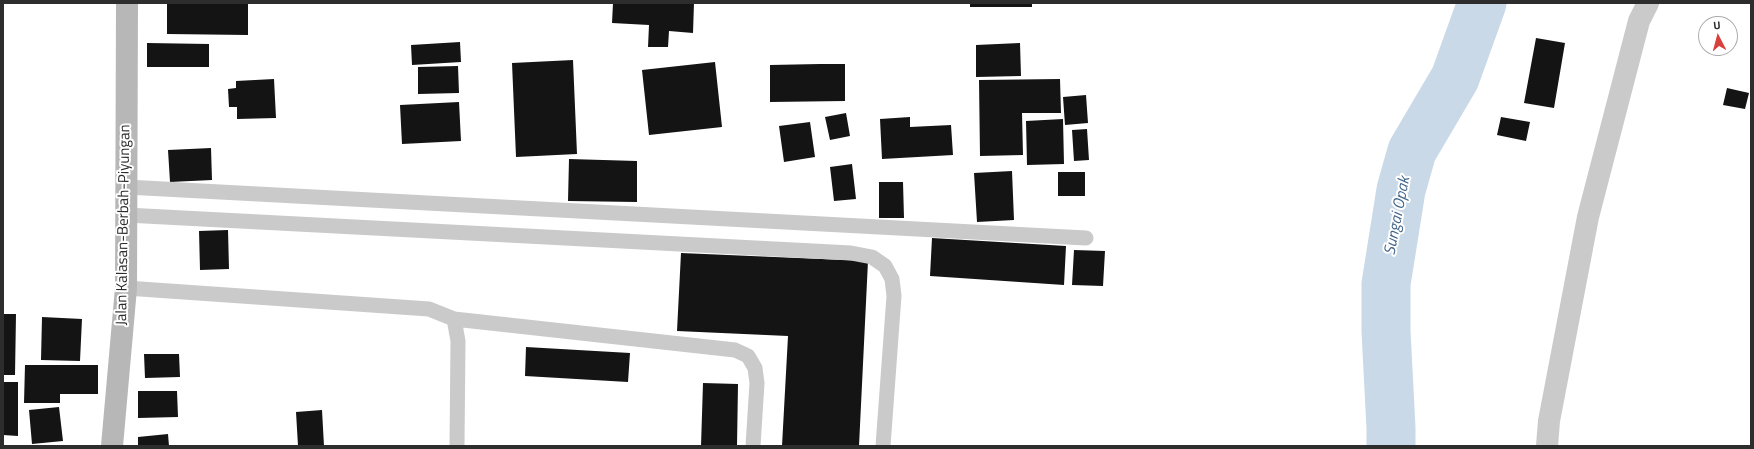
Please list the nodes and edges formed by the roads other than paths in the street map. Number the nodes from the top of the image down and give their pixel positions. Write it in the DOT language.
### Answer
graph roads {
  1 [pos="127,3"];
  2 [pos="1648,3"];
  3 [pos="126,187"];
  4 [pos="126,215"];
  5 [pos="1086,238"];
  6 [pos="126,288"];
  7 [pos="454,319"];
  8 [pos="112,446"];
  9 [pos="457,446"];
  10 [pos="753,446"];
  11 [pos="884,446"];
  12 [pos="1547,446"];
  1 -- 3 [label="street, Jalan Kalasan-Berbah-Piyungan"];
  2 -- 12 [label="street"];
  3 -- 4 [label="street, Jalan Kalasan-Berbah-Piyungan"];
  3 -- 5 [label="lane"];
  4 -- 6 [label="street, Jalan Kalasan-Berbah-Piyungan"];
  4 -- 11 [label="lane"];
  6 -- 7 [label="lane"];
  6 -- 8 [label="street, Jalan Kalasan-Berbah-Piyungan"];
  7 -- 9 [label="lane"];
  7 -- 10 [label="lane"];
}
